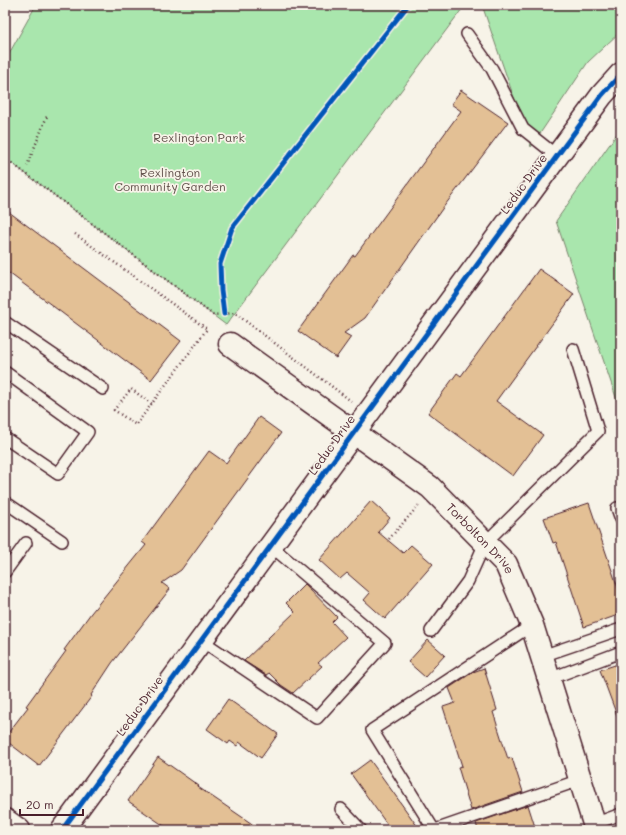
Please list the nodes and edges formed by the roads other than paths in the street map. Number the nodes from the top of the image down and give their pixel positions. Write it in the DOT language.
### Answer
graph roads {
  1 [pos="467,34"];
  2 [pos="621,74"];
  3 [pos="557,156"];
  4 [pos="5,322"];
  5 [pos="230,344"];
  6 [pos="573,349"];
  7 [pos="5,372"];
  8 [pos="103,389"];
  9 [pos="354,433"];
  10 [pos="5,438"];
  11 [pos="5,502"];
  12 [pos="616,508"];
  13 [pos="621,519"];
  14 [pos="62,541"];
  15 [pos="26,543"];
  16 [pos="485,543"];
  17 [pos="271,546"];
  18 [pos="5,572"];
  19 [pos="532,625"];
  20 [pos="621,629"];
  21 [pos="431,631"];
  22 [pos="201,640"];
  23 [pos="621,652"];
  24 [pos="542,656"];
  25 [pos="549,679"];
  26 [pos="580,780"];
  27 [pos="341,809"];
  28 [pos="621,814"];
  29 [pos="5,820"];
  30 [pos="595,827"];
  31 [pos="19,830"];
  32 [pos="62,830"];
  33 [pos="361,830"];
  34 [pos="434,830"];
  1 -- 3 [label="lane"];
  2 -- 3 [label="street, Leduc Drive"];
  3 -- 9 [label="street, Leduc Drive"];
  4 -- 8 [label="lane"];
  5 -- 9 [label="street, Torbolton Drive"];
  6 -- 16 [label="lane"];
  7 -- 10 [label="lane"];
  9 -- 16 [label="street, Torbolton Drive"];
  9 -- 17 [label="street, Leduc Drive"];
  11 -- 14 [label="lane"];
  12 -- 13 [label="lane"];
  15 -- 18 [label="lane"];
  16 -- 19 [label="street, Torbolton Drive"];
  16 -- 21 [label="lane"];
  17 -- 22 [label="street, Leduc Drive"];
  17 -- 22 [label="lane"];
  19 -- 24 [label="street, Torbolton Drive"];
  19 -- 34 [label="lane"];
  20 -- 24 [label="lane"];
  22 -- 32 [label="street, Leduc Drive"];
  23 -- 25 [label="lane"];
  24 -- 25 [label="street, Torbolton Drive"];
  25 -- 26 [label="street, Torbolton Drive"];
  26 -- 30 [label="street, Torbolton Drive"];
  26 -- 34 [label="lane"];
  27 -- 33 [label="lane"];
  28 -- 30 [label="lane"];
  29 -- 31 [label="street"];
}
